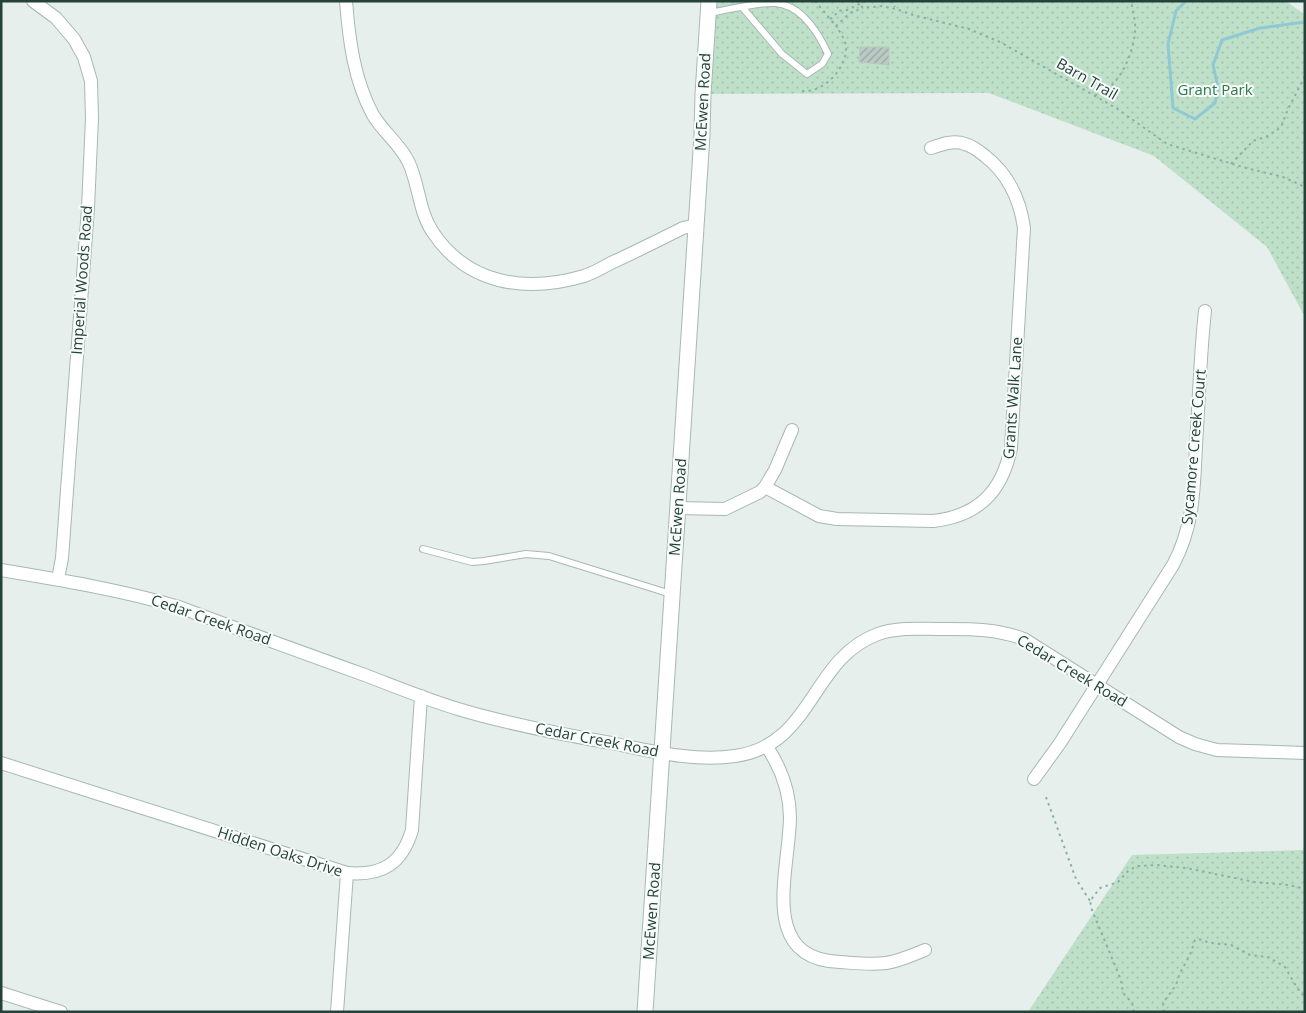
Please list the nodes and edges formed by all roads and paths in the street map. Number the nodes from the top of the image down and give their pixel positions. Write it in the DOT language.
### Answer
graph roads {
  1 [pos="33,1"];
  2 [pos="56,1"];
  3 [pos="346,1"];
  4 [pos="815,1"];
  5 [pos="866,1"];
  6 [pos="890,1"];
  7 [pos="1131,1"];
  8 [pos="858,3"];
  9 [pos="708,7"];
  10 [pos="742,7"];
  11 [pos="863,8"];
  12 [pos="896,9"];
  13 [pos="48,12"];
  14 [pos="830,19"];
  15 [pos="1305,76"];
  16 [pos="1093,95"];
  17 [pos="931,148"];
  18 [pos="1231,164"];
  19 [pos="1305,187"];
  20 [pos="696,225"];
  21 [pos="1205,311"];
  22 [pos="792,430"];
  23 [pos="765,487"];
  24 [pos="678,508"];
  25 [pos="423,549"];
  26 [pos="1,570"];
  27 [pos="58,580"];
  28 [pos="673,595"];
  29 [pos="1097,685"];
  30 [pos="421,696"];
  31 [pos="767,747"];
  32 [pos="662,753"];
  33 [pos="1305,753"];
  34 [pos="1,763"];
  35 [pos="1034,779"];
  36 [pos="1046,797"];
  37 [pos="347,874"];
  38 [pos="1305,889"];
  39 [pos="1090,901"];
  40 [pos="925,950"];
  41 [pos="1,993"];
  42 [pos="1305,996"];
  43 [pos="61,1012"];
  44 [pos="337,1012"];
  45 [pos="645,1012"];
  46 [pos="1134,1012"];
  47 [pos="1164,1012"];
  1 -- 13 [label="street, Imperial Woods Road"];
  2 -- 13 [label="street"];
  3 -- 20 [label="street"];
  4 -- 14 [label="path"];
  5 -- 8 [label="path"];
  6 -- 12 [label="path"];
  7 -- 16 [label="path"];
  8 -- 11 [label="path"];
  8 -- 14 [label="path"];
  9 -- 10 [label="lane"];
  9 -- 20 [label="street, McEwen Road"];
  10 -- 10 [label="lane"];
  11 -- 12 [label="path, Barn Trail"];
  11 -- 14 [label="path"];
  12 -- 16 [label="path, Barn Trail"];
  13 -- 27 [label="street, Imperial Woods Road"];
  15 -- 18 [label="path"];
  16 -- 18 [label="path, Barn Trail"];
  17 -- 23 [label="street, Grants Walk Lane"];
  18 -- 19 [label="path, Barn Trail"];
  20 -- 24 [label="street, McEwen Road"];
  21 -- 29 [label="street, Sycamore Creek Court"];
  22 -- 23 [label="street"];
  23 -- 24 [label="street"];
  24 -- 28 [label="street, McEwen Road"];
  25 -- 28 [label="lane"];
  26 -- 27 [label="street, Cedar Creek Road"];
  27 -- 30 [label="street, Cedar Creek Road"];
  28 -- 32 [label="street, McEwen Road"];
  29 -- 31 [label="street, Cedar Creek Road"];
  29 -- 33 [label="street, Cedar Creek Road"];
  29 -- 35 [label="street, Sycamore Creek Court"];
  30 -- 32 [label="street, Cedar Creek Road"];
  30 -- 37 [label="street, Hidden Oaks Drive"];
  31 -- 32 [label="street, Cedar Creek Road"];
  31 -- 40 [label="street"];
  32 -- 45 [label="street, McEwen Road"];
  34 -- 37 [label="street, Hidden Oaks Drive"];
  36 -- 39 [label="path"];
  37 -- 44 [label="street"];
  38 -- 39 [label="path"];
  39 -- 46 [label="path"];
  41 -- 43 [label="street"];
  42 -- 47 [label="path"];
}
